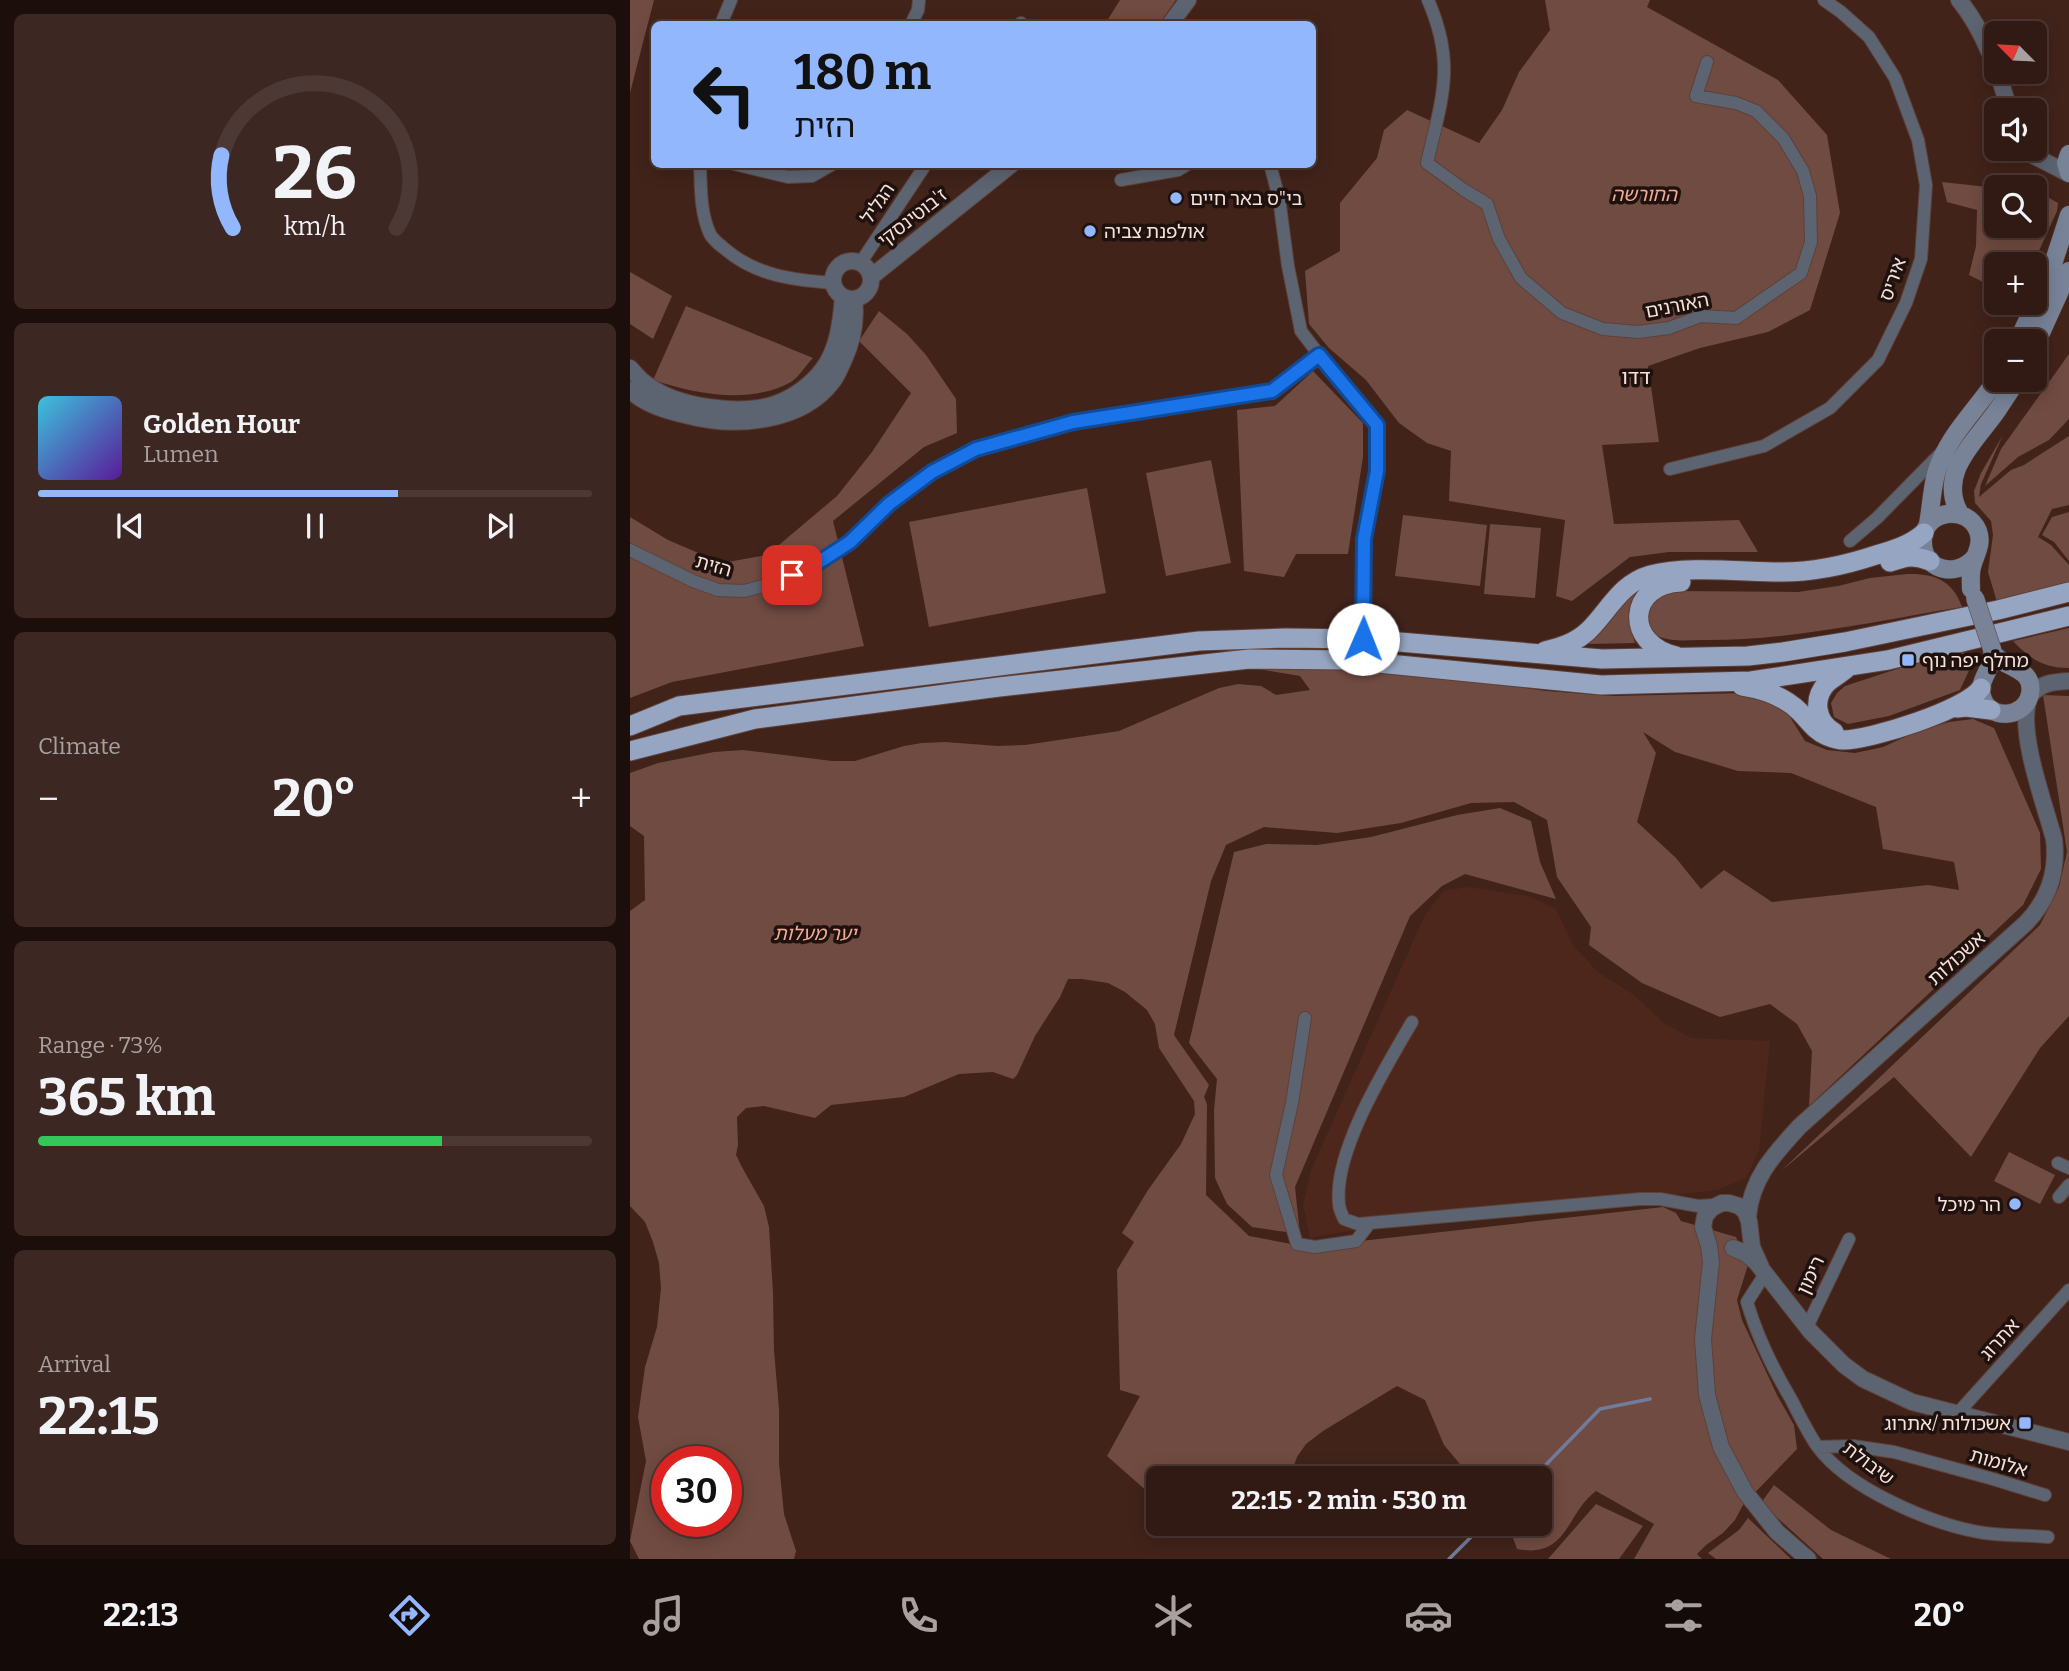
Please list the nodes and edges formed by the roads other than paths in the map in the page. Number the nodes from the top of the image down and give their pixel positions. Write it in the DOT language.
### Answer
graph roads {
  1 [pos="731,0"];
  2 [pos="919,0"];
  3 [pos="1188,0"];
  4 [pos="1428,0"];
  5 [pos="1824,0"];
  6 [pos="1959,0"];
  7 [pos="722,21"];
  8 [pos="912,21"];
  9 [pos="1172,21"];
  10 [pos="1707,62"];
  11 [pos="2005,98"];
  12 [pos="2069,153"];
  13 [pos="2047,155"];
  14 [pos="2044,161"];
  15 [pos="701,168"];
  16 [pos="751,168"];
  17 [pos="827,168"];
  18 [pos="923,168"];
  19 [pos="1007,168"];
  20 [pos="1181,168"];
  21 [pos="1271,168"];
  22 [pos="2069,174"];
  23 [pos="1121,180"];
  24 [pos="2069,215"];
  25 [pos="861,262"];
  26 [pos="2069,271"];
  27 [pos="871,276"];
  28 [pos="833,283"];
  29 [pos="849,298"];
  30 [pos="2024,329"];
  31 [pos="2043,329"];
  32 [pos="1319,355"];
  33 [pos="630,368"];
  34 [pos="630,390"];
  35 [pos="1988,392"];
  36 [pos="2009,392"];
  37 [pos="1949,445"];
  38 [pos="1670,469"];
  39 [pos="1908,488"];
  40 [pos="1933,496"];
  41 [pos="1960,514"];
  42 [pos="1926,529"];
  43 [pos="1850,541"];
  44 [pos="630,550"];
  45 [pos="1975,557"];
  46 [pos="1930,561"];
  47 [pos="1948,570"];
  48 [pos="2069,592"];
  49 [pos="1973,593"];
  50 [pos="2069,616"];
  51 [pos="1363,639"];
  52 [pos="1993,651"];
  53 [pos="1534,654"];
  54 [pos="1687,658"];
  55 [pos="1850,667"];
  56 [pos="2018,669"];
  57 [pos="1984,680"];
  58 [pos="2069,681"];
  59 [pos="2050,682"];
  60 [pos="1716,683"];
  61 [pos="2028,699"];
  62 [pos="1949,709"];
  63 [pos="1998,712"];
  64 [pos="630,726"];
  65 [pos="2026,734"];
  66 [pos="1862,738"];
  67 [pos="630,751"];
  68 [pos="1305,1018"];
  69 [pos="1412,1022"];
  70 [pos="1768,1163"];
  71 [pos="2069,1185"];
  72 [pos="2059,1197"];
  73 [pos="1671,1202"];
  74 [pos="1717,1205"];
  75 [pos="1749,1223"];
  76 [pos="1369,1224"];
  77 [pos="1705,1234"];
  78 [pos="1849,1239"];
  79 [pos="1732,1248"];
  80 [pos="1763,1271"];
  81 [pos="1711,1277"];
  82 [pos="2069,1290"];
  83 [pos="1807,1327"];
  84 [pos="1957,1414"];
  85 [pos="2069,1443"];
  86 [pos="1818,1447"];
  87 [pos="2045,1495"];
  88 [pos="2048,1536"];
  89 [pos="1808,1559"];
  1 -- 7 [label="street"];
  2 -- 8 [label="street"];
  3 -- 9 [label="street"];
  4 -- 10 [label="street, האורנים"];
  5 -- 38 [label="street, איריס"];
  6 -- 11 [label="street"];
  12 -- 13 [label="street"];
  12 -- 22 [label="main road"];
  14 -- 22 [label="street"];
  15 -- 28 [label="street"];
  16 -- 17 [label="street"];
  18 -- 25 [label="street, הגליל"];
  19 -- 27 [label="street, ז'בוטינסקי"];
  20 -- 23 [label="street"];
  21 -- 32 [label="street"];
  24 -- 30 [label="main road"];
  25 -- 27 [label="street"];
  25 -- 28 [label="street"];
  26 -- 31 [label="main road"];
  27 -- 29 [label="street"];
  28 -- 29 [label="street"];
  29 -- 33 [label="street"];
  29 -- 34 [label="street"];
  32 -- 44 [label="street, הזית"];
  32 -- 51 [label="street"];
  35 -- 37 [label="main road"];
  36 -- 41 [label="main road"];
  37 -- 39 [label="street"];
  37 -- 40 [label="main road"];
  39 -- 40 [label="street"];
  39 -- 43 [label="street"];
  40 -- 42 [label="main road"];
  41 -- 42 [label="main road"];
  41 -- 45 [label="main road"];
  42 -- 46 [label="main road"];
  42 -- 53 [label="highway"];
  45 -- 47 [label="main road"];
  45 -- 49 [label="main road"];
  46 -- 47 [label="main road"];
  46 -- 54 [label="highway"];
  47 -- 49 [label="main road"];
  48 -- 54 [label="highway"];
  49 -- 52 [label="main road, bridge"];
  50 -- 55 [label="highway"];
  51 -- 53 [label="highway"];
  51 -- 64 [label="highway"];
  52 -- 56 [label="main road"];
  52 -- 57 [label="main road"];
  53 -- 54 [label="highway"];
  55 -- 60 [label="highway"];
  55 -- 66 [label="highway"];
  56 -- 57 [label="main road"];
  56 -- 59 [label="street"];
  56 -- 61 [label="main road"];
  57 -- 62 [label="highway"];
  57 -- 63 [label="main road"];
  58 -- 59 [label="street"];
  59 -- 61 [label="street"];
  60 -- 66 [label="highway"];
  60 -- 67 [label="highway"];
  61 -- 63 [label="main road"];
  61 -- 65 [label="street, אשכולות"];
  62 -- 63 [label="highway"];
  62 -- 66 [label="highway"];
  63 -- 65 [label="street"];
  65 -- 70 [label="street, אשכולות"];
  68 -- 76 [label="street"];
  69 -- 76 [label="street"];
  70 -- 74 [label="street, אשכולות"];
  70 -- 75 [label="street, אשכולות"];
  71 -- 72 [label="street"];
  73 -- 74 [label="street"];
  73 -- 76 [label="street"];
  73 -- 77 [label="street"];
  74 -- 75 [label="street"];
  74 -- 77 [label="street"];
  75 -- 79 [label="street"];
  75 -- 80 [label="street, אשכולות"];
  77 -- 79 [label="street"];
  77 -- 81 [label="street"];
  78 -- 83 [label="street, רימון"];
  79 -- 80 [label="street, אשכולות"];
  79 -- 81 [label="street"];
  80 -- 83 [label="street, אשכולות"];
  80 -- 86 [label="street, שיבולת"];
  81 -- 89 [label="street"];
  82 -- 84 [label="street, אתרוג"];
  83 -- 84 [label="street, אשכולות"];
  84 -- 85 [label="street, אשכולות"];
  86 -- 87 [label="street, אלומות"];
  86 -- 88 [label="street, שיבולת"];
}
